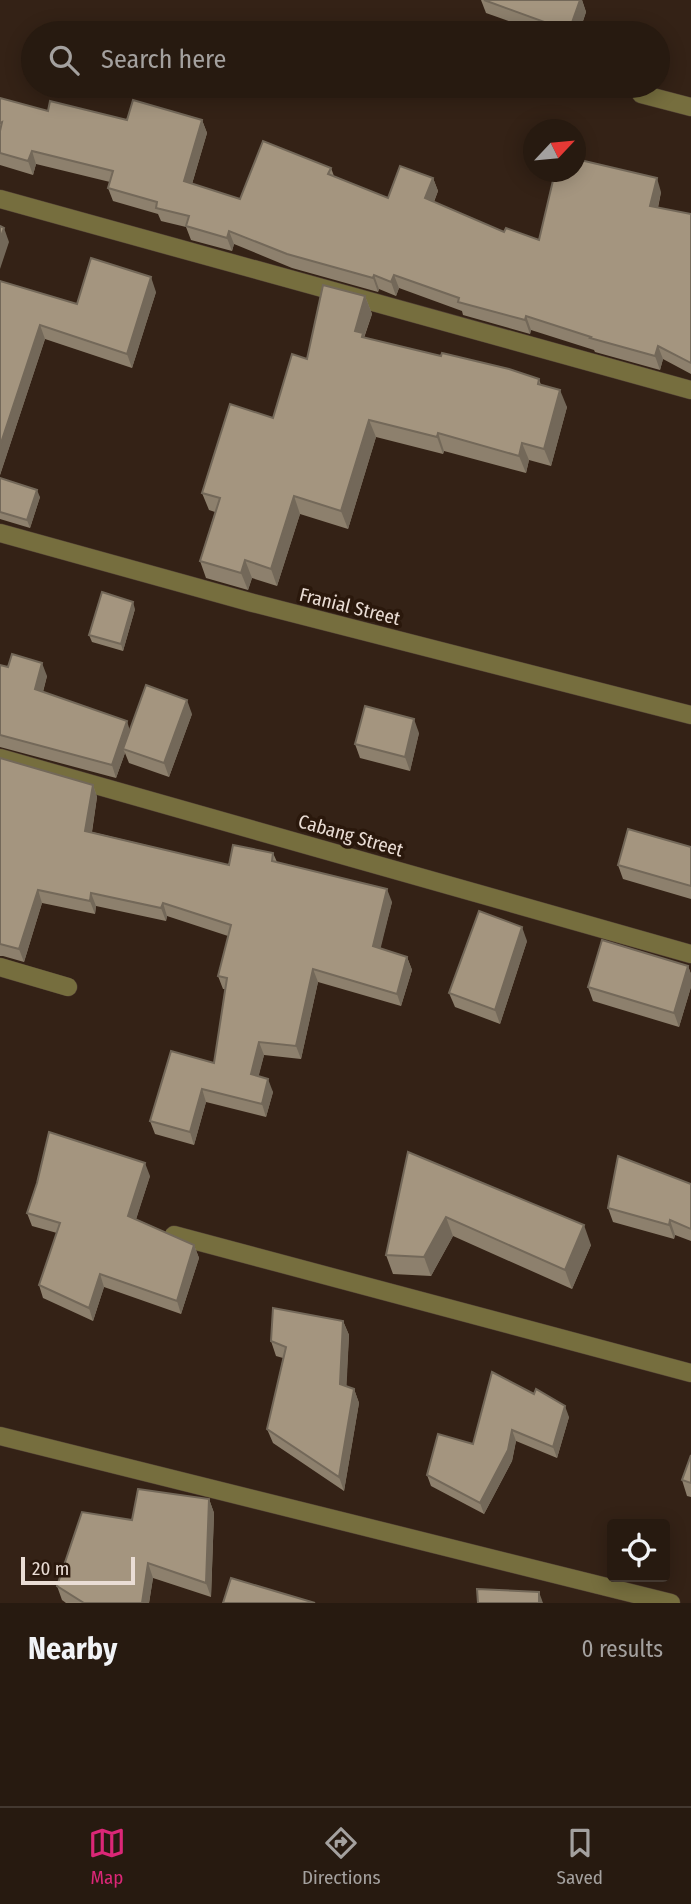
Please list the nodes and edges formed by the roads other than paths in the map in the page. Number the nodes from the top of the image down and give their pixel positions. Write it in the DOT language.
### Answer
graph roads {
  1 [pos="656,98"];
  2 [pos="691,107"];
  3 [pos="0,200"];
  4 [pos="691,390"];
  5 [pos="0,533"];
  6 [pos="691,715"];
  7 [pos="0,758"];
  8 [pos="691,954"];
  9 [pos="0,967"];
  10 [pos="68,987"];
  11 [pos="174,1236"];
  12 [pos="691,1373"];
  13 [pos="0,1436"];
  14 [pos="671,1603"];
  1 -- 2 [label="street"];
  3 -- 4 [label="street"];
  5 -- 6 [label="street, Franial Street"];
  7 -- 8 [label="street, Cabang Street"];
  9 -- 10 [label="street"];
  11 -- 12 [label="street"];
  13 -- 14 [label="street"];
}
